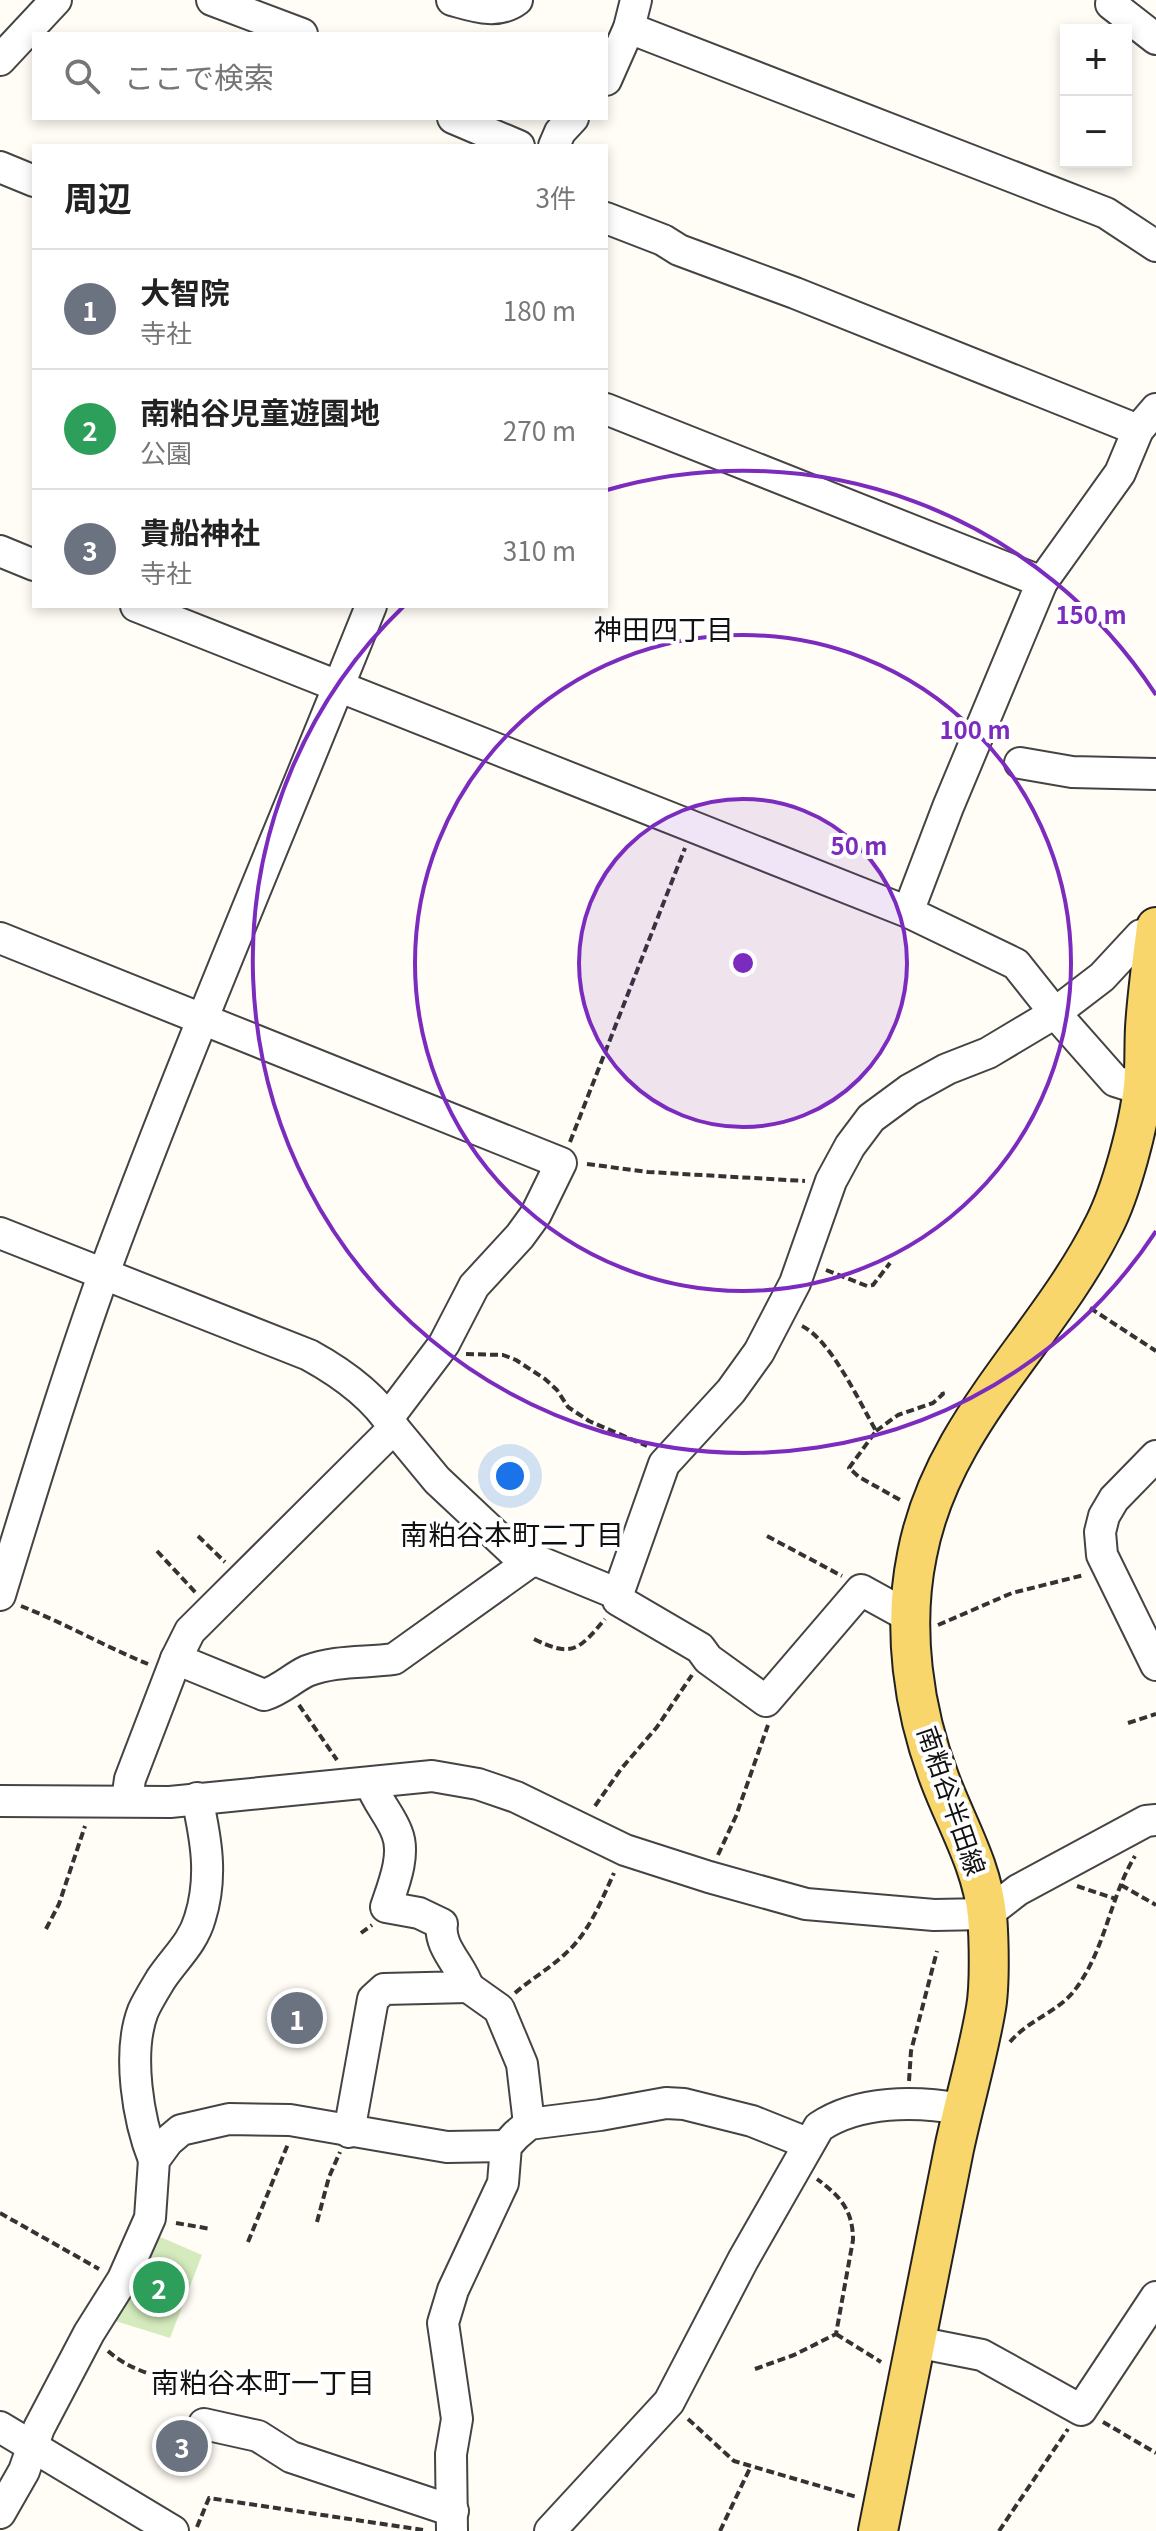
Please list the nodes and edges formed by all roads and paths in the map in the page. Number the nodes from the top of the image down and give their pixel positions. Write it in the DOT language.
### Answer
graph roads {
  1 [pos="56,0"];
  2 [pos="212,0"];
  3 [pos="452,0"];
  4 [pos="517,0"];
  5 [pos="1115,0"];
  6 [pos="632,14"];
  7 [pos="297,32"];
  8 [pos="1156,39"];
  9 [pos="0,60"];
  10 [pos="608,75"];
  11 [pos="458,120"];
  12 [pos="571,120"];
  13 [pos="514,144"];
  14 [pos="555,144"];
  15 [pos="0,167"];
  16 [pos="32,180"];
  17 [pos="608,219"];
  18 [pos="1156,246"];
  19 [pos="608,410"];
  20 [pos="1147,420"];
  21 [pos="0,551"];
  22 [pos="32,564"];
  23 [pos="1042,582"];
  24 [pos="141,608"];
  25 [pos="370,608"];
  26 [pos="338,687"];
  27 [pos="1020,763"];
  28 [pos="1156,774"];
  29 [pos="694,827"];
  30 [pos="908,912"];
  31 [pos="1156,927"];
  32 [pos="1155,933"];
  33 [pos="0,938"];
  34 [pos="1055,1013"];
  35 [pos="203,1019"];
  36 [pos="1150,1092"];
  37 [pos="561,1163"];
  38 [pos="831,1181"];
  39 [pos="0,1233"];
  40 [pos="802,1261"];
  41 [pos="890,1263"];
  42 [pos="104,1274"];
  43 [pos="1065,1291"];
  44 [pos="778,1315"];
  45 [pos="444,1344"];
  46 [pos="1156,1351"];
  47 [pos="941,1388"];
  48 [pos="391,1423"];
  49 [pos="876,1431"];
  50 [pos="1156,1456"];
  51 [pos="671,1457"];
  52 [pos="929,1514"];
  53 [pos="198,1536"];
  54 [pos="767,1536"];
  55 [pos="157,1551"];
  56 [pos="531,1561"];
  57 [pos="1110,1569"];
  58 [pos="247,1576"];
  59 [pos="861,1590"];
  60 [pos="618,1597"];
  61 [pos="6,1598"];
  62 [pos="213,1607"];
  63 [pos="910,1624"];
  64 [pos="534,1639"];
  65 [pos="705,1656"];
  66 [pos="175,1665"];
  67 [pos="1156,1665"];
  68 [pos="285,1686"];
  69 [pos="766,1701"];
  70 [pos="1156,1714"];
  71 [pos="1128,1723"];
  72 [pos="362,1784"];
  73 [pos="197,1798"];
  74 [pos="127,1800"];
  75 [pos="0,1801"];
  76 [pos="96,1801"];
  77 [pos="1156,1820"];
  78 [pos="581,1828"];
  79 [pos="625,1850"];
  80 [pos="1136,1854"];
  81 [pos="1053,1872"];
  82 [pos="709,1877"];
  83 [pos="1121,1885"];
  84 [pos="1116,1899"];
  85 [pos="1156,1905"];
  86 [pos="987,1914"];
  87 [pos="46,1929"];
  88 [pos="937,1951"];
  89 [pos="468,1987"];
  90 [pos="499,2009"];
  91 [pos="1009,2043"];
  92 [pos="909,2104"];
  93 [pos="962,2109"];
  94 [pos="298,2122"];
  95 [pos="529,2124"];
  96 [pos="347,2131"];
  97 [pos="506,2146"];
  98 [pos="802,2153"];
  99 [pos="154,2160"];
  100 [pos="0,2213"];
  101 [pos="150,2218"];
  102 [pos="317,2222"];
  103 [pos="211,2229"];
  104 [pos="248,2242"];
  105 [pos="123,2279"];
  106 [pos="1156,2297"];
  107 [pos="89,2333"];
  108 [pos="836,2334"];
  109 [pos="913,2357"];
  110 [pos="755,2369"];
  111 [pos="205,2388"];
  112 [pos="669,2402"];
  113 [pos="1081,2410"];
  114 [pos="204,2424"];
  115 [pos="0,2427"];
  116 [pos="33,2446"];
  117 [pos="1156,2453"];
  118 [pos="751,2466"];
  119 [pos="0,2513"];
  120 [pos="880,2518"];
  121 [pos="452,2521"];
  122 [pos="173,2531"];
  123 [pos="196,2531"];
  124 [pos="429,2531"];
  125 [pos="550,2531"];
  126 [pos="720,2531"];
  127 [pos="999,2531"];
  1 -- 9 [label="street"];
  2 -- 7 [label="street"];
  3 -- 4 [label="street"];
  5 -- 8 [label="street"];
  6 -- 10 [label="street"];
  6 -- 18 [label="street"];
  11 -- 13 [label="street"];
  12 -- 14 [label="street"];
  15 -- 16 [label="street"];
  17 -- 20 [label="street"];
  19 -- 23 [label="street"];
  20 -- 23 [label="street"];
  21 -- 22 [label="street"];
  23 -- 30 [label="street"];
  24 -- 26 [label="street"];
  25 -- 26 [label="street"];
  26 -- 29 [label="street"];
  26 -- 35 [label="street"];
  27 -- 28 [label="street"];
  29 -- 30 [label="street"];
  29 -- 37 [label="path"];
  30 -- 34 [label="street"];
  31 -- 32 [label="main road, 南粕谷半田線"];
  32 -- 34 [label="street"];
  32 -- 36 [label="main road, 南粕谷半田線"];
  33 -- 35 [label="street"];
  34 -- 36 [label="street"];
  34 -- 38 [label="street"];
  35 -- 37 [label="street"];
  35 -- 42 [label="street"];
  36 -- 43 [label="main road, 南粕谷半田線"];
  37 -- 38 [label="path"];
  37 -- 45 [label="street"];
  38 -- 40 [label="street"];
  39 -- 42 [label="street"];
  40 -- 41 [label="path"];
  40 -- 44 [label="street"];
  42 -- 48 [label="street"];
  42 -- 61 [label="street"];
  43 -- 46 [label="path"];
  43 -- 52 [label="main road, 南粕谷半田線"];
  44 -- 49 [label="path"];
  44 -- 51 [label="street"];
  45 -- 48 [label="street"];
  45 -- 51 [label="path"];
  47 -- 49 [label="path"];
  48 -- 56 [label="street"];
  48 -- 58 [label="street"];
  49 -- 52 [label="path"];
  50 -- 57 [label="street"];
  51 -- 60 [label="street"];
  52 -- 63 [label="main road, 南粕谷半田線"];
  53 -- 58 [label="path"];
  54 -- 59 [label="path"];
  55 -- 62 [label="path"];
  56 -- 60 [label="street"];
  56 -- 68 [label="street"];
  57 -- 63 [label="path"];
  57 -- 67 [label="street"];
  58 -- 62 [label="street"];
  59 -- 63 [label="street"];
  59 -- 69 [label="street"];
  60 -- 64 [label="path"];
  60 -- 65 [label="street"];
  61 -- 66 [label="path"];
  62 -- 66 [label="street"];
  63 -- 86 [label="main road, 南粕谷半田線"];
  65 -- 69 [label="street"];
  65 -- 78 [label="path"];
  66 -- 68 [label="street"];
  66 -- 74 [label="street"];
  68 -- 72 [label="path"];
  69 -- 82 [label="path"];
  70 -- 71 [label="path"];
  72 -- 73 [label="street"];
  72 -- 78 [label="street"];
  72 -- 89 [label="street"];
  73 -- 74 [label="street"];
  73 -- 99 [label="street"];
  74 -- 76 [label="street"];
  75 -- 76 [label="street"];
  76 -- 87 [label="path"];
  77 -- 81 [label="street"];
  78 -- 79 [label="street"];
  79 -- 82 [label="street"];
  79 -- 90 [label="path"];
  80 -- 83 [label="path"];
  81 -- 84 [label="path"];
  81 -- 86 [label="street"];
  82 -- 86 [label="street"];
  83 -- 84 [label="path"];
  83 -- 85 [label="path"];
  84 -- 91 [label="path"];
  86 -- 93 [label="main road, 南粕谷半田線"];
  88 -- 92 [label="path"];
  89 -- 90 [label="street"];
  89 -- 96 [label="street"];
  90 -- 95 [label="street"];
  92 -- 93 [label="street"];
  92 -- 98 [label="street"];
  93 -- 109 [label="main road, 南粕谷半田線"];
  94 -- 96 [label="street"];
  94 -- 99 [label="street"];
  94 -- 104 [label="path"];
  95 -- 97 [label="street"];
  95 -- 98 [label="street"];
  96 -- 97 [label="street"];
  96 -- 102 [label="path"];
  97 -- 121 [label="street"];
  98 -- 108 [label="path"];
  98 -- 112 [label="street"];
  99 -- 101 [label="street"];
  100 -- 105 [label="path"];
  101 -- 103 [label="path"];
  101 -- 105 [label="street"];
  105 -- 107 [label="street"];
  106 -- 113 [label="street"];
  107 -- 111 [label="path"];
  107 -- 116 [label="street"];
  108 -- 109 [label="path"];
  108 -- 110 [label="path"];
  109 -- 113 [label="street"];
  109 -- 120 [label="main road, 南粕谷半田線"];
  112 -- 118 [label="path"];
  112 -- 125 [label="street"];
  113 -- 117 [label="path"];
  113 -- 127 [label="path"];
  114 -- 121 [label="street"];
  115 -- 116 [label="street"];
  116 -- 119 [label="street"];
  116 -- 122 [label="street"];
  118 -- 120 [label="path"];
  118 -- 126 [label="path"];
  123 -- 124 [label="path"];
}
